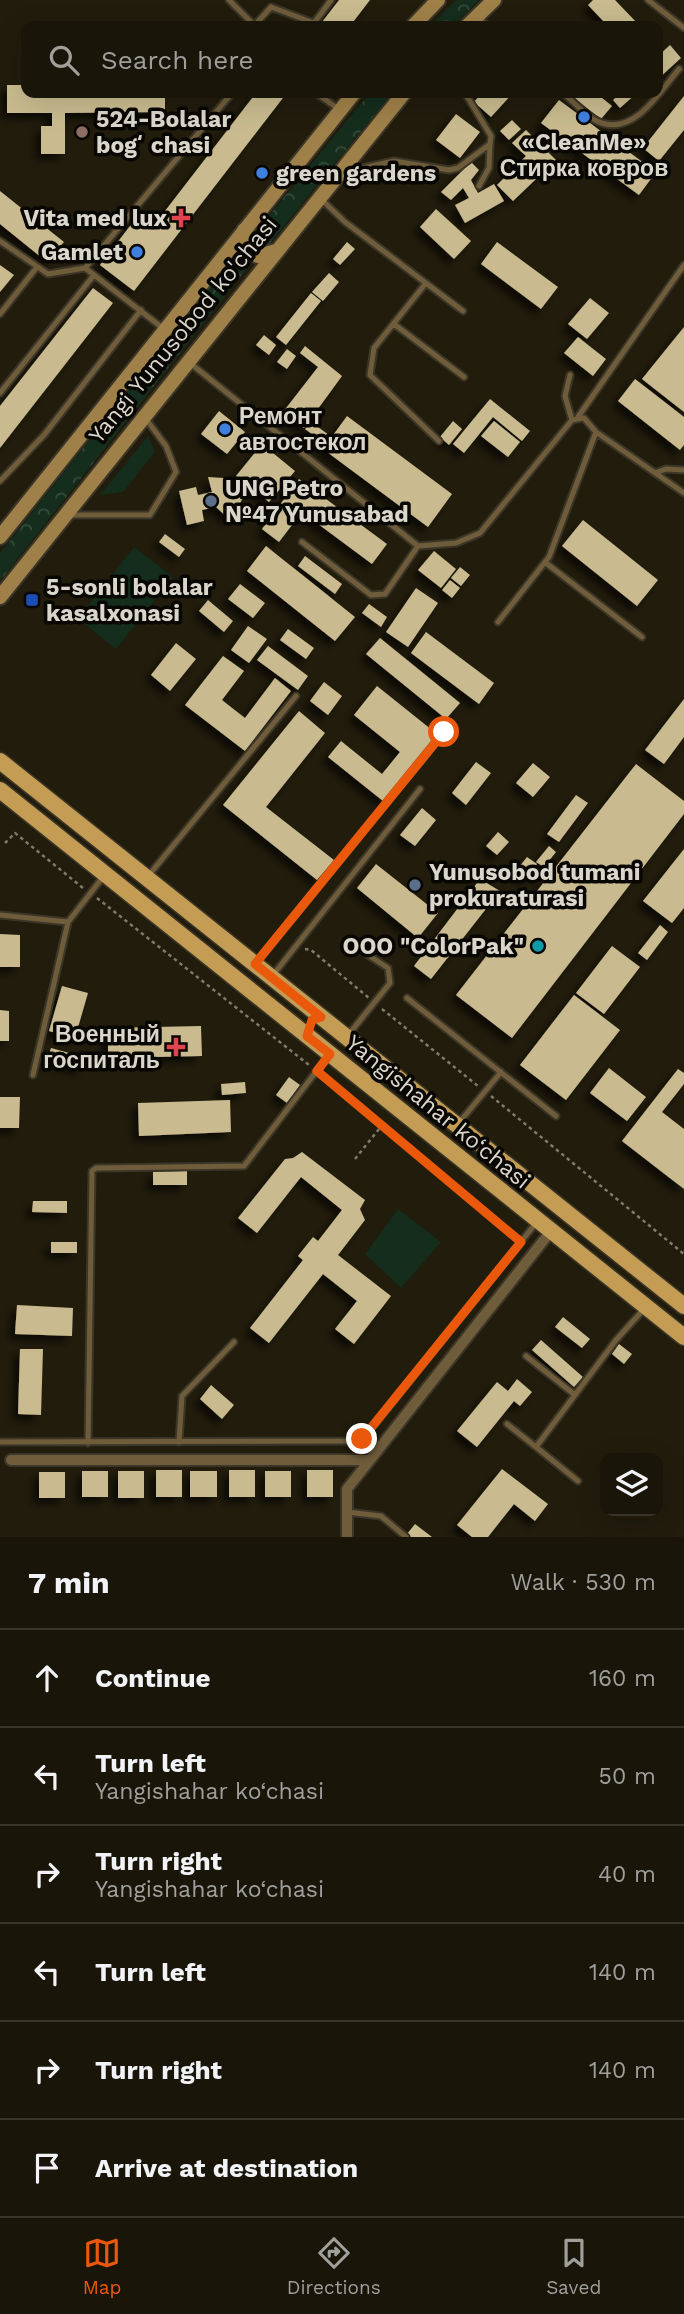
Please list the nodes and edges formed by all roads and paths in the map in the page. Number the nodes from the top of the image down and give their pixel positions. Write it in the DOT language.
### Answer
graph roads {
  1 [pos="229,0"];
  2 [pos="331,0"];
  3 [pos="438,0"];
  4 [pos="494,0"];
  5 [pos="648,0"];
  6 [pos="270,4"];
  7 [pos="249,21"];
  8 [pos="256,21"];
  9 [pos="309,21"];
  10 [pos="315,21"];
  11 [pos="418,21"];
  12 [pos="478,21"];
  13 [pos="684,28"];
  14 [pos="679,69"];
  15 [pos="663,88"];
  16 [pos="228,98"];
  17 [pos="323,98"];
  18 [pos="350,98"];
  19 [pos="400,98"];
  20 [pos="468,98"];
  21 [pos="569,98"];
  22 [pos="654,98"];
  23 [pos="340,110"];
  24 [pos="490,144"];
  25 [pos="337,174"];
  26 [pos="479,186"];
  27 [pos="319,197"];
  28 [pos="244,230"];
  29 [pos="0,241"];
  30 [pos="276,251"];
  31 [pos="684,265"];
  32 [pos="37,267"];
  33 [pos="85,268"];
  34 [pos="94,275"];
  35 [pos="426,283"];
  36 [pos="141,310"];
  37 [pos="463,311"];
  38 [pos="0,314"];
  39 [pos="394,324"];
  40 [pos="165,329"];
  41 [pos="188,362"];
  42 [pos="570,375"];
  43 [pos="464,377"];
  44 [pos="0,393"];
  45 [pos="144,416"];
  46 [pos="575,419"];
  47 [pos="596,432"];
  48 [pos="439,440"];
  49 [pos="684,470"];
  50 [pos="655,473"];
  51 [pos="0,481"];
  52 [pos="684,493"];
  53 [pos="65,515"];
  54 [pos="0,537"];
  55 [pos="302,542"];
  56 [pos="418,546"];
  57 [pos="545,563"];
  58 [pos="0,597"];
  59 [pos="498,622"];
  60 [pos="642,637"];
  61 [pos="296,696"];
  62 [pos="444,732"];
  63 [pos="0,761"];
  64 [pos="420,789"];
  65 [pos="0,790"];
  66 [pos="5,843"];
  67 [pos="105,874"];
  68 [pos="147,878"];
  69 [pos="89,892"];
  70 [pos="0,915"];
  71 [pos="68,922"];
  72 [pos="368,955"];
  73 [pos="255,964"];
  74 [pos="271,977"];
  75 [pos="407,998"];
  76 [pos="321,1017"];
  77 [pos="307,1036"];
  78 [pos="347,1037"];
  79 [pos="330,1054"];
  80 [pos="317,1071"];
  81 [pos="500,1072"];
  82 [pos="33,1075"];
  83 [pos="556,1116"];
  84 [pos="383,1124"];
  85 [pos="457,1125"];
  86 [pos="355,1159"];
  87 [pos="565,1212"];
  88 [pos="544,1226"];
  89 [pos="521,1242"];
  90 [pos="684,1306"];
  91 [pos="646,1307"];
  92 [pos="684,1337"];
  93 [pos="234,1342"];
  94 [pos="526,1356"];
  95 [pos="575,1395"];
  96 [pos="507,1424"];
  97 [pos="0,1442"];
  98 [pos="88,1443"];
  99 [pos="178,1443"];
  100 [pos="536,1447"];
  101 [pos="10,1460"];
  102 [pos="370,1460"];
  103 [pos="578,1481"];
  104 [pos="347,1512"];
  105 [pos="347,1537"];
  106 [pos="406,1537"];
  1 -- 7 [label="lane"];
  2 -- 10 [label="lane"];
  3 -- 11 [label="main road"];
  4 -- 12 [label="main road"];
  5 -- 13 [label="lane"];
  6 -- 8 [label="lane"];
  6 -- 9 [label="lane"];
  14 -- 15 [label="lane"];
  16 -- 33 [label="lane"];
  17 -- 23 [label="lane"];
  18 -- 23 [label="main road, Yangi Yunusobod ko'chasi"];
  19 -- 25 [label="main road, Yangi Yunusobod ko'chasi"];
  20 -- 24 [label="lane"];
  21 -- 22 [label="lane"];
  23 -- 28 [label="main road, Yangi Yunusobod ko'chasi"];
  24 -- 25 [label="lane"];
  24 -- 26 [label="lane"];
  25 -- 27 [label="main road, Yangi Yunusobod ko'chasi"];
  27 -- 30 [label="main road, Yangi Yunusobod ko'chasi"];
  27 -- 35 [label="lane"];
  28 -- 30 [label="main road"];
  28 -- 40 [label="main road, Yangi Yunusobod ko'chasi"];
  29 -- 32 [label="lane"];
  30 -- 41 [label="main road, Yangi Yunusobod ko'chasi"];
  31 -- 46 [label="lane"];
  32 -- 33 [label="lane"];
  32 -- 38 [label="lane"];
  33 -- 34 [label="lane"];
  34 -- 36 [label="lane"];
  34 -- 44 [label="lane"];
  35 -- 37 [label="lane"];
  35 -- 39 [label="lane"];
  36 -- 40 [label="lane"];
  36 -- 51 [label="lane"];
  39 -- 43 [label="lane"];
  39 -- 48 [label="lane"];
  40 -- 54 [label="main road, Yangi Yunusobod ko'chasi"];
  41 -- 45 [label="main road, Yangi Yunusobod ko'chasi"];
  41 -- 56 [label="lane"];
  42 -- 46 [label="lane"];
  45 -- 53 [label="main road, Yangi Yunusobod ko'chasi"];
  45 -- 53 [label="lane"];
  46 -- 47 [label="lane"];
  46 -- 56 [label="lane"];
  47 -- 50 [label="lane"];
  47 -- 57 [label="lane"];
  49 -- 50 [label="lane"];
  50 -- 52 [label="lane"];
  53 -- 58 [label="main road, Yangi Yunusobod ko'chasi"];
  55 -- 56 [label="lane"];
  57 -- 59 [label="lane"];
  57 -- 60 [label="lane"];
  61 -- 68 [label="lane"];
  62 -- 73 [label="lane"];
  63 -- 68 [label="main road, Yangishahar ko‘chasi"];
  64 -- 74 [label="lane"];
  65 -- 67 [label="main road, Yangishahar ko‘chasi"];
  66 -- 69 [label="path"];
  67 -- 69 [label="lane"];
  67 -- 77 [label="main road, Yangishahar ko‘chasi"];
  68 -- 73 [label="main road, Yangishahar ko‘chasi"];
  69 -- 71 [label="lane"];
  69 -- 80 [label="path"];
  70 -- 71 [label="lane"];
  71 -- 82 [label="lane"];
  72 -- 78 [label="lane"];
  73 -- 74 [label="main road, Yangishahar ko‘chasi"];
  74 -- 76 [label="main road, Yangishahar ko‘chasi"];
  75 -- 81 [label="lane"];
  76 -- 77 [label="main road"];
  76 -- 78 [label="main road, Yangishahar ko‘chasi"];
  77 -- 79 [label="main road, Yangishahar ko‘chasi"];
  78 -- 85 [label="main road, Yangishahar ko‘chasi"];
  79 -- 80 [label="lane"];
  79 -- 88 [label="main road, Yangishahar ko‘chasi"];
  80 -- 84 [label="path"];
  80 -- 98 [label="lane"];
  81 -- 83 [label="lane"];
  81 -- 85 [label="lane"];
  84 -- 86 [label="path"];
  84 -- 89 [label="path"];
  85 -- 87 [label="main road, Yangishahar ko‘chasi"];
  87 -- 88 [label="main road"];
  87 -- 90 [label="main road, Yangishahar ko‘chasi"];
  88 -- 89 [label="lane"];
  88 -- 91 [label="main road, Yangishahar ko‘chasi"];
  88 -- 102 [label="street"];
  89 -- 99 [label="lane"];
  91 -- 92 [label="main road, Yangishahar ko‘chasi"];
  91 -- 95 [label="lane"];
  93 -- 99 [label="lane"];
  94 -- 95 [label="lane"];
  95 -- 100 [label="lane"];
  96 -- 100 [label="lane"];
  97 -- 98 [label="lane"];
  98 -- 99 [label="lane"];
  100 -- 103 [label="lane"];
  101 -- 102 [label="street"];
  102 -- 104 [label="street"];
  104 -- 105 [label="street"];
  104 -- 106 [label="lane"];
}
